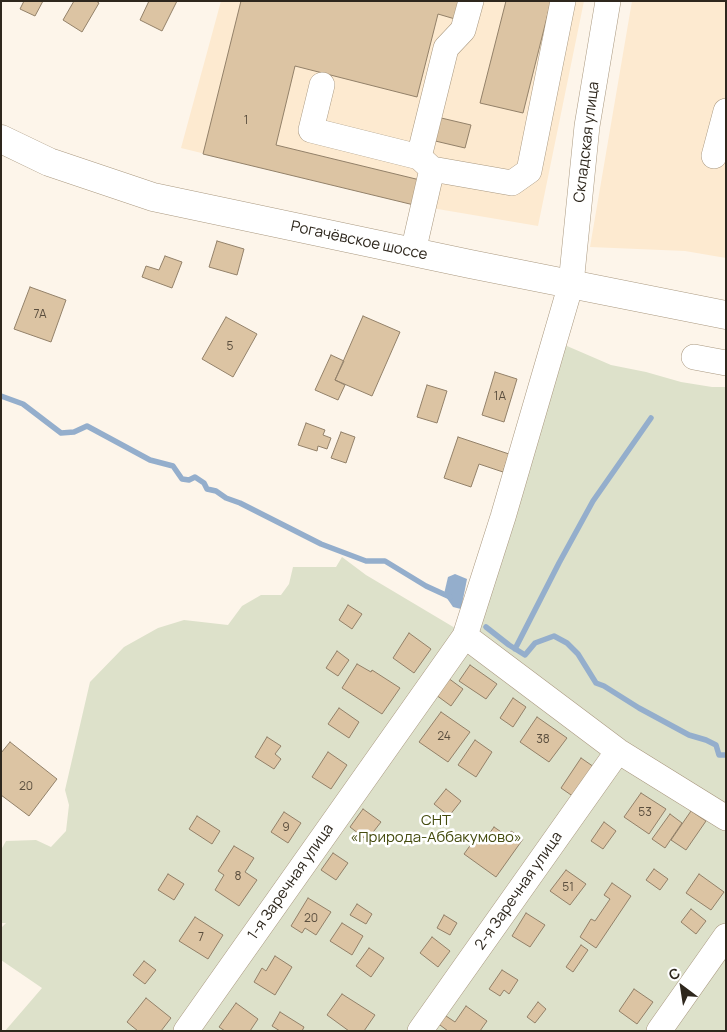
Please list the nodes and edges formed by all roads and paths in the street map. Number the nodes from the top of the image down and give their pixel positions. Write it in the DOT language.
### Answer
graph roads {
  1 [pos="470,1"];
  2 [pos="563,1"];
  3 [pos="608,1"];
  4 [pos="322,85"];
  5 [pos="726,111"];
  6 [pos="1,139"];
  7 [pos="714,156"];
  8 [pos="426,163"];
  9 [pos="413,252"];
  10 [pos="571,284"];
  11 [pos="726,315"];
  12 [pos="694,357"];
  13 [pos="726,363"];
  14 [pos="465,636"];
  15 [pos="618,751"];
  16 [pos="726,818"];
  17 [pos="726,936"];
  18 [pos="186,1031"];
  19 [pos="420,1031"];
  20 [pos="659,1031"];
  1 -- 8 [label="street"];
  2 -- 8 [label="street"];
  3 -- 10 [label="street, Складская улица"];
  4 -- 8 [label="street"];
  5 -- 7 [label="street"];
  6 -- 9 [label="main road, Рогачёвское шоссе"];
  8 -- 9 [label="street"];
  9 -- 10 [label="main road, Рогачёвское шоссе"];
  10 -- 11 [label="main road, Рогачёвское шоссе"];
  10 -- 14 [label="street, Складская улица"];
  12 -- 13 [label="street"];
  14 -- 15 [label="street"];
  14 -- 18 [label="street, 1-я Заречная улица"];
  15 -- 16 [label="street"];
  15 -- 19 [label="street, 2-я Заречная улица"];
  17 -- 20 [label="street"];
}
